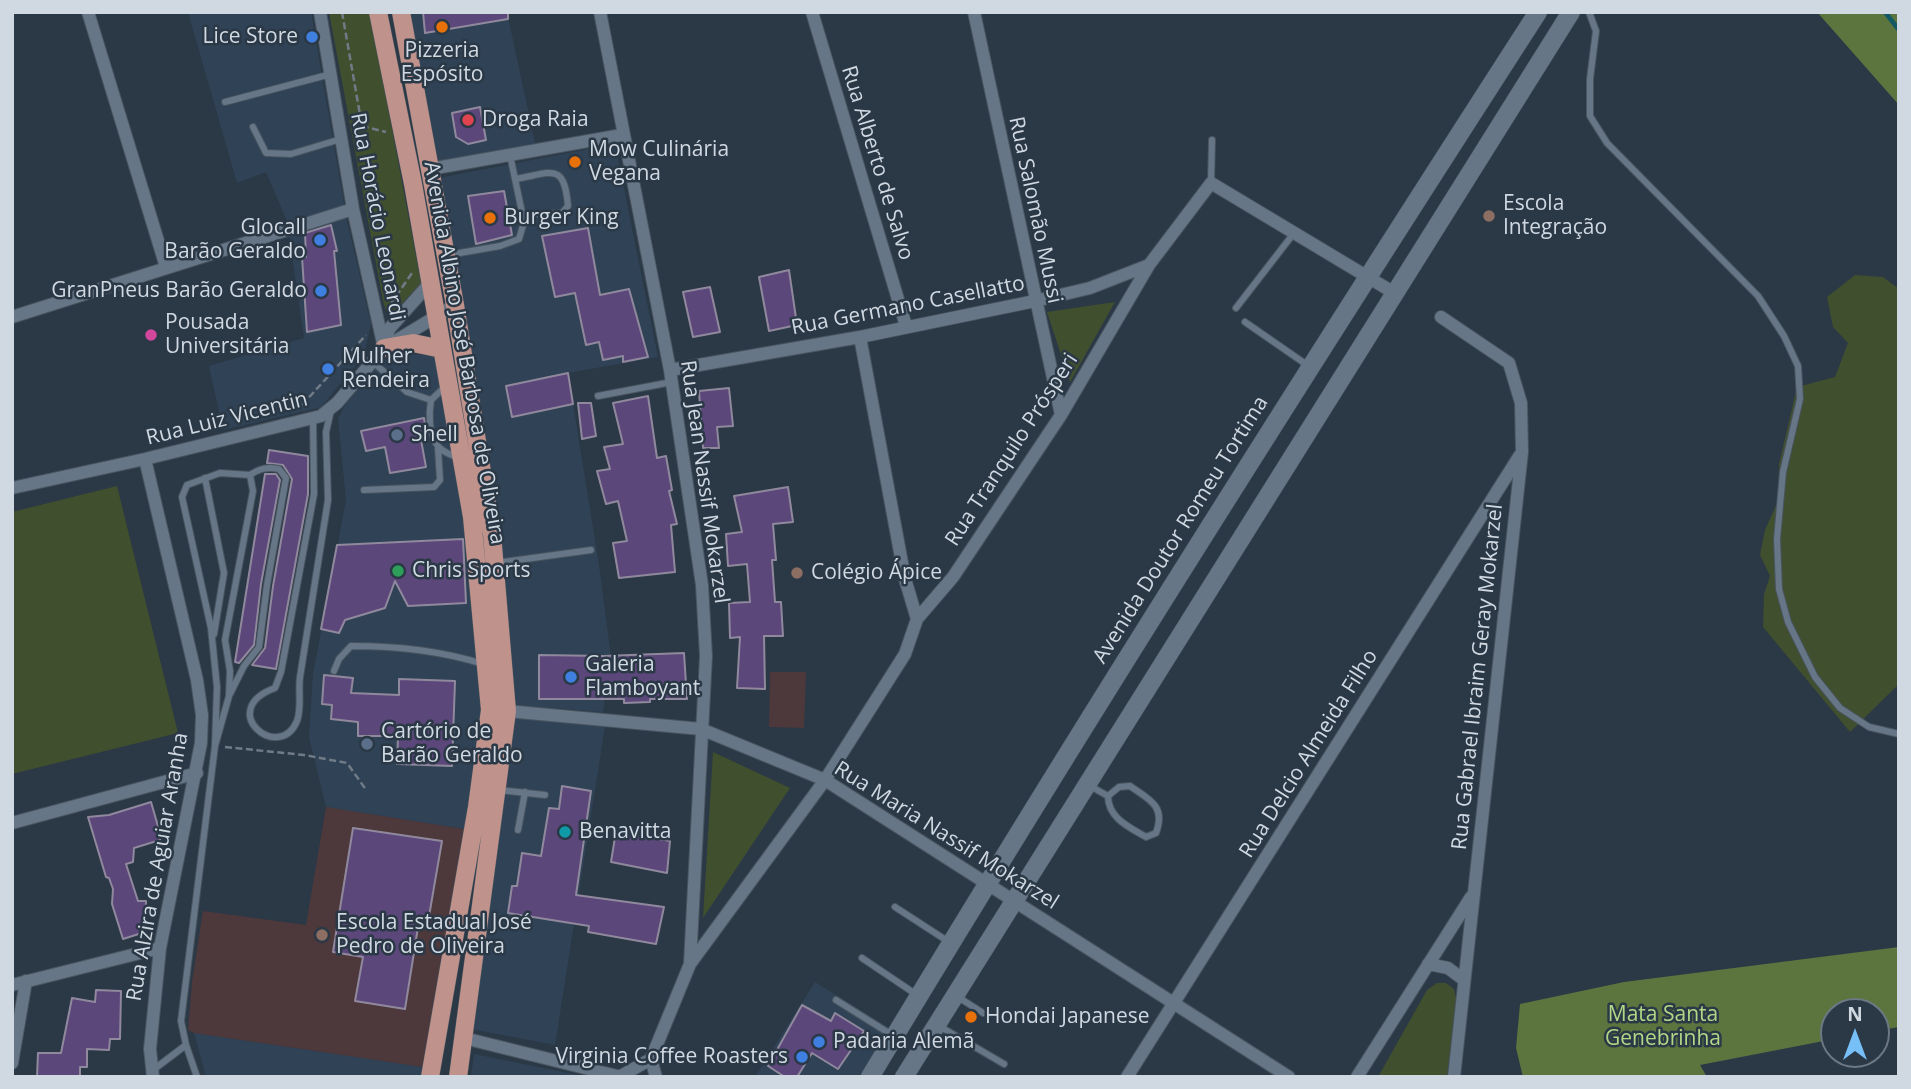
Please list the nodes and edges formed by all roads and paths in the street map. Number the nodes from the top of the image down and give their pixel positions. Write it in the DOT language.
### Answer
graph roads {
  1 [pos="88,12"];
  2 [pos="320,12"];
  3 [pos="378,12"];
  4 [pos="401,12"];
  5 [pos="600,12"];
  6 [pos="812,12"];
  7 [pos="974,12"];
  8 [pos="1538,12"];
  9 [pos="1571,12"];
  10 [pos="1589,12"];
  11 [pos="331,74"];
  12 [pos="225,102"];
  13 [pos="253,127"];
  14 [pos="622,135"];
  15 [pos="341,138"];
  16 [pos="1212,140"];
  17 [pos="510,155"];
  18 [pos="430,169"];
  19 [pos="515,179"];
  20 [pos="1211,183"];
  21 [pos="353,209"];
  22 [pos="523,215"];
  23 [pos="1294,233"];
  24 [pos="446,256"];
  25 [pos="1149,265"];
  26 [pos="166,267"];
  27 [pos="1367,277"];
  28 [pos="430,283"];
  29 [pos="1396,294"];
  30 [pos="1035,301"];
  31 [pos="455,305"];
  32 [pos="1236,308"];
  33 [pos="436,315"];
  34 [pos="12,317"];
  35 [pos="1441,317"];
  36 [pos="1245,322"];
  37 [pos="906,326"];
  38 [pos="860,337"];
  39 [pos="442,349"];
  40 [pos="378,355"];
  41 [pos="1311,368"];
  42 [pos="671,376"];
  43 [pos="448,384"];
  44 [pos="598,396"];
  45 [pos="430,400"];
  46 [pos="332,407"];
  47 [pos="1061,415"];
  48 [pos="313,418"];
  49 [pos="438,448"];
  50 [pos="1522,452"];
  51 [pos="145,459"];
  52 [pos="462,460"];
  53 [pos="250,475"];
  54 [pos="205,478"];
  55 [pos="12,488"];
  56 [pos="364,490"];
  57 [pos="591,550"];
  58 [pos="494,563"];
  59 [pos="917,619"];
  60 [pos="212,645"];
  61 [pos="485,664"];
  62 [pos="334,671"];
  63 [pos="229,696"];
  64 [pos="507,711"];
  65 [pos="701,729"];
  66 [pos="1899,734"];
  67 [pos="215,746"];
  68 [pos="197,773"];
  69 [pos="825,780"];
  70 [pos="1088,785"];
  71 [pos="497,790"];
  72 [pos="367,791"];
  73 [pos="525,792"];
  74 [pos="545,795"];
  75 [pos="1108,796"];
  76 [pos="12,823"];
  77 [pos="518,830"];
  78 [pos="986,884"];
  79 [pos="1474,893"];
  80 [pos="1015,902"];
  81 [pos="895,906"];
  82 [pos="951,943"];
  83 [pos="160,948"];
  84 [pos="862,958"];
  85 [pos="690,964"];
  86 [pos="1428,964"];
  87 [pos="1464,980"];
  88 [pos="26,981"];
  89 [pos="12,985"];
  90 [pos="918,996"];
  91 [pos="956,996"];
  92 [pos="836,1000"];
  93 [pos="1174,1003"];
  94 [pos="983,1013"];
  95 [pos="937,1025"];
  96 [pos="894,1037"];
  97 [pos="464,1038"];
  98 [pos="186,1045"];
  99 [pos="651,1059"];
  100 [pos="12,1063"];
  101 [pos="1004,1064"];
  102 [pos="152,1074"];
  103 [pos="620,1076"];
  104 [pos="197,1077"];
  105 [pos="430,1077"];
  106 [pos="458,1077"];
  107 [pos="656,1077"];
  108 [pos="870,1077"];
  109 [pos="904,1077"];
  110 [pos="1127,1077"];
  111 [pos="1289,1077"];
  112 [pos="1357,1077"];
  113 [pos="1454,1077"];
  1 -- 26 [label="street"];
  2 -- 11 [label="street, Rua Horácio Leonardi"];
  3 -- 28 [label="main road, Avenida Albino José Barbosa de Oliveira"];
  4 -- 18 [label="main road, Avenida Albino José Barbosa de Oliveira"];
  5 -- 14 [label="street, Rua Jean Nassif Mokarzel"];
  6 -- 37 [label="street, Rua Alberto de Salvo"];
  7 -- 30 [label="street, Rua Salomão Mussi"];
  8 -- 27 [label="main road, Avenida Doutor Romeu Tortima"];
  9 -- 29 [label="main road"];
  10 -- 66 [label="lane"];
  11 -- 12 [label="lane"];
  11 -- 15 [label="street, Rua Horácio Leonardi"];
  13 -- 15 [label="lane"];
  14 -- 17 [label="street"];
  14 -- 42 [label="street, Rua Jean Nassif Mokarzel"];
  15 -- 21 [label="street, Rua Horácio Leonardi"];
  16 -- 20 [label="lane"];
  17 -- 18 [label="street"];
  17 -- 19 [label="lane"];
  18 -- 24 [label="main road, Avenida Albino José Barbosa de Oliveira"];
  19 -- 22 [label="lane"];
  19 -- 22 [label="lane"];
  20 -- 23 [label="street"];
  20 -- 25 [label="street, Rua Tranquilo Prósperi"];
  21 -- 26 [label="street"];
  21 -- 40 [label="street, Rua Horácio Leonardi"];
  22 -- 24 [label="lane"];
  23 -- 27 [label="street"];
  23 -- 32 [label="lane"];
  24 -- 31 [label="main road, Avenida Albino José Barbosa de Oliveira"];
  25 -- 30 [label="street, Rua Germano Casellatto"];
  25 -- 47 [label="street, Rua Tranquilo Prósperi"];
  26 -- 34 [label="street"];
  27 -- 29 [label="street"];
  27 -- 41 [label="main road, Avenida Doutor Romeu Tortima"];
  28 -- 33 [label="main road, Avenida Albino José Barbosa de Oliveira"];
  28 -- 40 [label="street, Rua Horácio Leonardi"];
  29 -- 70 [label="main road"];
  30 -- 37 [label="street, Rua Germano Casellatto"];
  30 -- 47 [label="street, Rua Salomão Mussi"];
  31 -- 33 [label="street, Rua Luiz Vicentin"];
  31 -- 58 [label="main road, Avenida Albino José Barbosa de Oliveira"];
  33 -- 39 [label="main road, Avenida Albino José Barbosa de Oliveira"];
  33 -- 40 [label="street, Rua Luiz Vicentin"];
  35 -- 50 [label="street, Rua Gabrael Ibraim Geray Mokarzel"];
  36 -- 41 [label="lane"];
  37 -- 38 [label="street, Rua Germano Casellatto"];
  38 -- 42 [label="street, Rua Germano Casellatto"];
  38 -- 59 [label="street"];
  39 -- 40 [label="main road"];
  39 -- 43 [label="main road, Avenida Albino José Barbosa de Oliveira"];
  40 -- 45 [label="lane"];
  40 -- 46 [label="street, Rua Luiz Vicentin"];
  41 -- 78 [label="main road, Avenida Doutor Romeu Tortima"];
  42 -- 44 [label="lane"];
  42 -- 65 [label="street, Rua Jean Nassif Mokarzel"];
  43 -- 45 [label="lane"];
  43 -- 52 [label="main road, Avenida Albino José Barbosa de Oliveira"];
  45 -- 49 [label="lane"];
  46 -- 48 [label="street, Rua Luiz Vicentin"];
  46 -- 48 [label="lane"];
  47 -- 59 [label="street, Rua Tranquilo Prósperi"];
  48 -- 51 [label="street, Rua Luiz Vicentin"];
  49 -- 52 [label="lane"];
  49 -- 56 [label="lane"];
  50 -- 79 [label="street, Rua Gabrael Ibraim Geray Mokarzel"];
  50 -- 93 [label="street, Rua Delcio Almeida Filho"];
  51 -- 55 [label="street, Rua Luiz Vicentin"];
  51 -- 68 [label="street, Rua Alzira de Aguiar Aranha"];
  52 -- 61 [label="main road, Avenida Albino José Barbosa de Oliveira"];
  53 -- 54 [label="lane"];
  53 -- 63 [label="lane"];
  53 -- 63 [label="lane"];
  54 -- 60 [label="lane"];
  54 -- 60 [label="lane"];
  57 -- 58 [label="lane"];
  58 -- 64 [label="main road, Avenida Albino José Barbosa de Oliveira"];
  59 -- 69 [label="street, Rua Tranquilo Prósperi"];
  60 -- 67 [label="lane"];
  61 -- 62 [label="lane"];
  61 -- 105 [label="main road, Avenida Albino José Barbosa de Oliveira"];
  63 -- 67 [label="lane"];
  64 -- 65 [label="street, Rua Maria Nassif Mokarzel"];
  64 -- 71 [label="main road, Avenida Albino José Barbosa de Oliveira"];
  65 -- 69 [label="street, Rua Maria Nassif Mokarzel"];
  65 -- 85 [label="street, Rua Jean Nassif Mokarzel"];
  67 -- 72 [label="path"];
  67 -- 98 [label="lane"];
  68 -- 76 [label="street"];
  68 -- 83 [label="street, Rua Alzira de Aguiar Aranha"];
  69 -- 78 [label="street, Rua Maria Nassif Mokarzel"];
  69 -- 85 [label="street, Rua Tranquilo Prósperi"];
  70 -- 75 [label="lane"];
  70 -- 80 [label="main road"];
  71 -- 73 [label="lane"];
  71 -- 97 [label="main road, Avenida Albino José Barbosa de Oliveira"];
  73 -- 74 [label="lane"];
  73 -- 77 [label="lane"];
  75 -- 75 [label="lane"];
  78 -- 80 [label="street, Rua Maria Nassif Mokarzel"];
  78 -- 82 [label="main road, Avenida Doutor Romeu Tortima"];
  79 -- 86 [label="street"];
  79 -- 87 [label="street, Rua Gabrael Ibraim Geray Mokarzel"];
  80 -- 91 [label="main road"];
  80 -- 93 [label="street, Rua Maria Nassif Mokarzel"];
  81 -- 82 [label="lane"];
  82 -- 90 [label="main road, Avenida Doutor Romeu Tortima"];
  83 -- 88 [label="street"];
  83 -- 102 [label="street, Rua Alzira de Aguiar Aranha"];
  84 -- 90 [label="lane"];
  85 -- 99 [label="street, Rua Tranquilo Prósperi"];
  86 -- 87 [label="street"];
  86 -- 112 [label="street"];
  87 -- 113 [label="street, Rua Gabrael Ibraim Geray Mokarzel"];
  88 -- 89 [label="street"];
  88 -- 100 [label="street"];
  90 -- 96 [label="main road, Avenida Doutor Romeu Tortima"];
  91 -- 94 [label="lane"];
  91 -- 95 [label="main road"];
  92 -- 96 [label="lane"];
  93 -- 110 [label="street, Rua Delcio Almeida Filho"];
  93 -- 111 [label="street, Rua Maria Nassif Mokarzel"];
  95 -- 101 [label="lane"];
  95 -- 109 [label="main road"];
  96 -- 108 [label="main road, Avenida Doutor Romeu Tortima"];
  97 -- 103 [label="street"];
  97 -- 106 [label="main road, Avenida Albino José Barbosa de Oliveira"];
  98 -- 102 [label="lane"];
  98 -- 104 [label="lane"];
  99 -- 103 [label="street"];
  99 -- 107 [label="street"];
}
